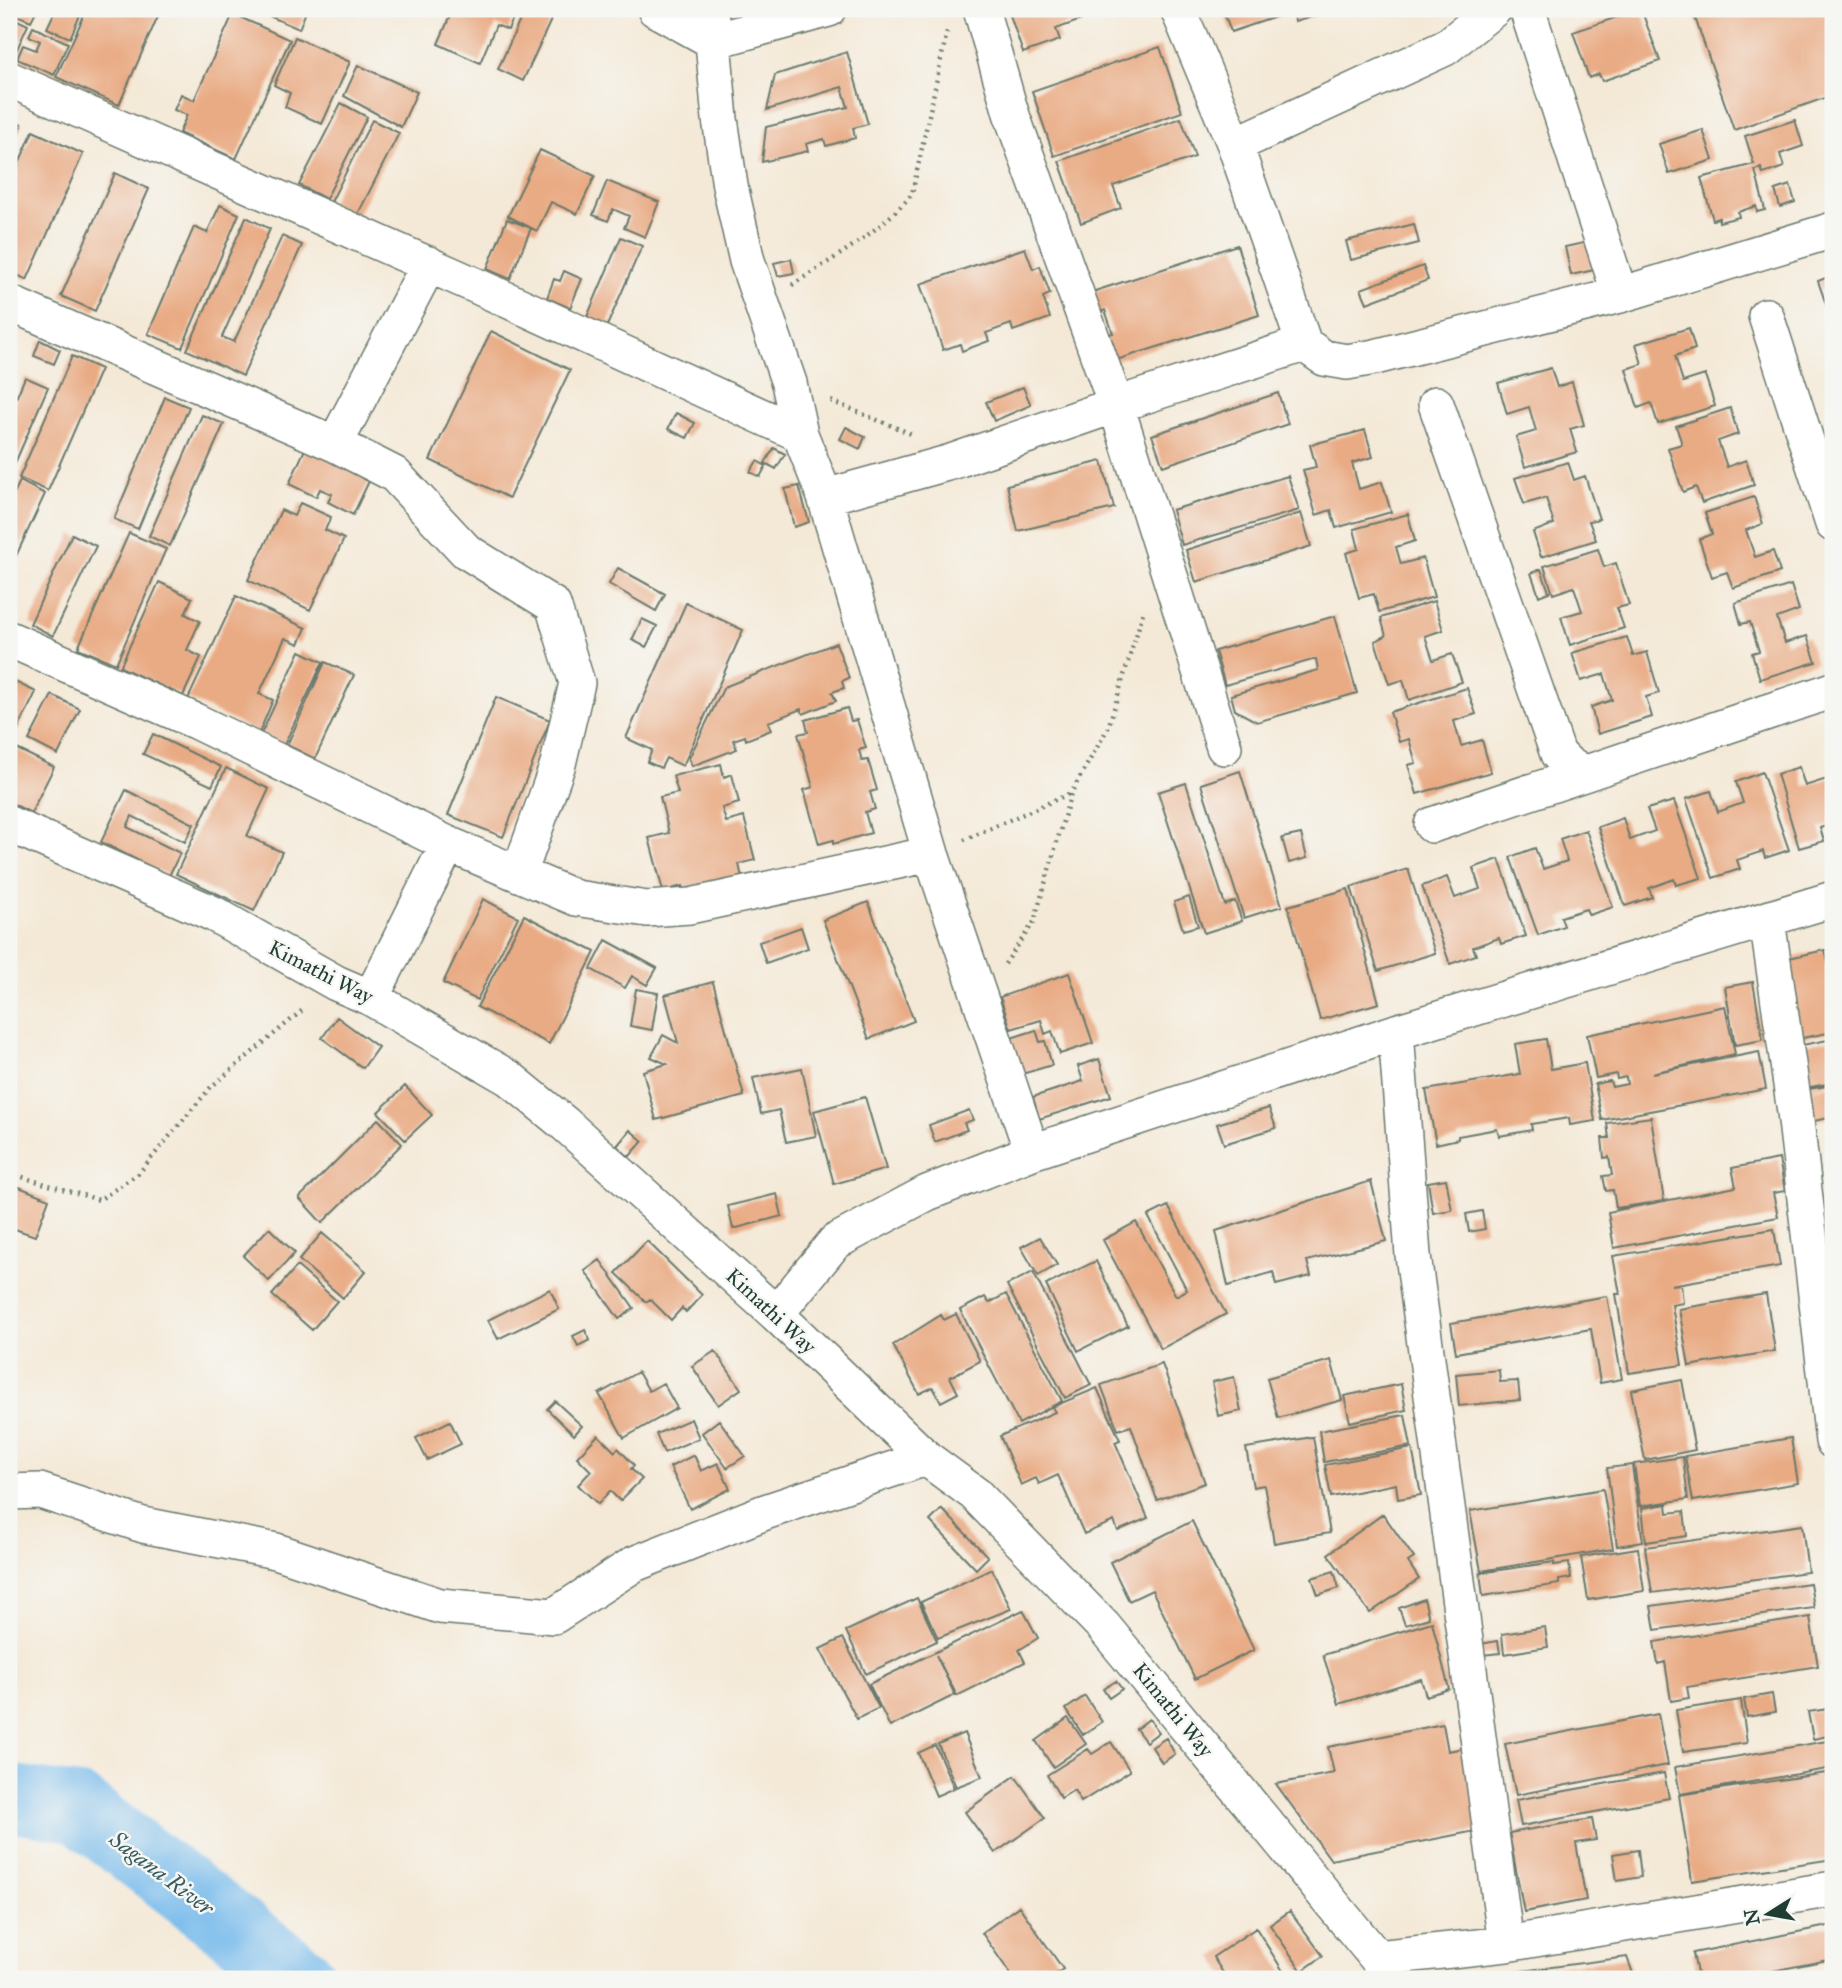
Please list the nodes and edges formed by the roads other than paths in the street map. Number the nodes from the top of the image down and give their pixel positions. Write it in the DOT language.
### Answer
graph roads {
  1 [pos="656,9"];
  2 [pos="829,9"];
  3 [pos="1178,9"];
  4 [pos="1494,9"];
  5 [pos="1527,9"];
  6 [pos="966,14"];
  7 [pos="711,25"];
  8 [pos="9,79"];
  9 [pos="1235,145"];
  10 [pos="1833,230"];
  11 [pos="429,264"];
  12 [pos="1620,295"];
  13 [pos="9,303"];
  14 [pos="1766,316"];
  15 [pos="1304,344"];
  16 [pos="1436,404"];
  17 [pos="1116,405"];
  18 [pos="800,434"];
  19 [pos="335,444"];
  20 [pos="825,497"];
  21 [pos="1833,524"];
  22 [pos="9,639"];
  23 [pos="1833,690"];
  24 [pos="1224,747"];
  25 [pos="1585,773"];
  26 [pos="9,824"];
  27 [pos="1432,825"];
  28 [pos="448,844"];
  29 [pos="931,854"];
  30 [pos="519,874"];
  31 [pos="1833,899"];
  32 [pos="1767,920"];
  33 [pos="371,998"];
  34 [pos="1396,1032"];
  35 [pos="1032,1152"];
  36 [pos="776,1314"];
  37 [pos="1833,1441"];
  38 [pos="926,1458"];
  39 [pos="9,1492"];
  40 [pos="1833,1889"];
  41 [pos="1506,1944"];
  42 [pos="1384,1969"];
  1 -- 7 [label="street"];
  2 -- 7 [label="street"];
  3 -- 9 [label="street"];
  4 -- 9 [label="street"];
  5 -- 12 [label="street"];
  6 -- 17 [label="street"];
  7 -- 18 [label="street"];
  8 -- 11 [label="street"];
  9 -- 15 [label="street"];
  10 -- 12 [label="street"];
  11 -- 18 [label="street"];
  11 -- 19 [label="street"];
  12 -- 15 [label="street"];
  13 -- 19 [label="street"];
  14 -- 21 [label="street"];
  15 -- 17 [label="street"];
  16 -- 25 [label="street"];
  17 -- 20 [label="street"];
  17 -- 24 [label="street"];
  18 -- 20 [label="street"];
  19 -- 30 [label="street"];
  20 -- 29 [label="street"];
  22 -- 28 [label="street"];
  23 -- 25 [label="street"];
  25 -- 27 [label="street"];
  26 -- 33 [label="street, Kimathi Way"];
  28 -- 30 [label="street"];
  28 -- 33 [label="street"];
  29 -- 30 [label="street"];
  29 -- 35 [label="street"];
  31 -- 32 [label="street"];
  32 -- 34 [label="street"];
  32 -- 37 [label="street"];
  33 -- 36 [label="street, Kimathi Way"];
  34 -- 35 [label="street"];
  34 -- 41 [label="street"];
  35 -- 36 [label="street"];
  36 -- 38 [label="street, Kimathi Way"];
  38 -- 39 [label="street"];
  38 -- 42 [label="street, Kimathi Way"];
  40 -- 41 [label="street"];
  41 -- 42 [label="street"];
}
